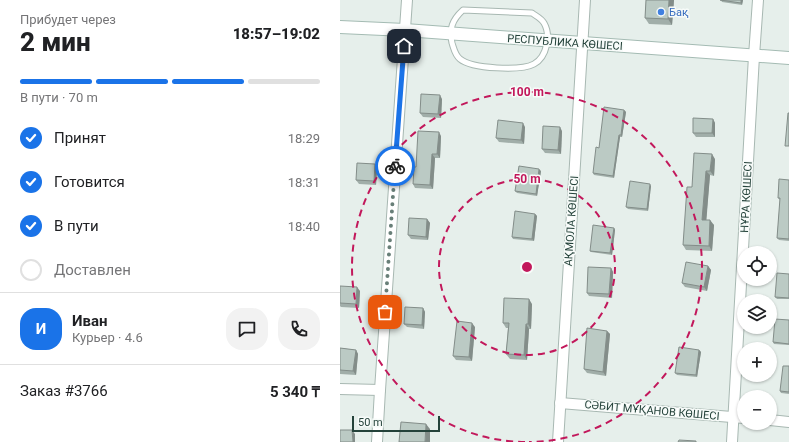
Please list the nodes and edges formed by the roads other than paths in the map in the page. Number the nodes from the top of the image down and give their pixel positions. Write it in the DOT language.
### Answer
graph roads {
  1 [pos="407,0"];
  2 [pos="585,0"];
  3 [pos="758,0"];
  4 [pos="340,28"];
  5 [pos="405,30"];
  6 [pos="450,34"];
  7 [pos="548,41"];
  8 [pos="582,44"];
  9 [pos="754,56"];
  10 [pos="789,58"];
  11 [pos="340,389"];
  12 [pos="380,390"];
  13 [pos="560,403"];
  14 [pos="733,417"];
  15 [pos="737,417"];
  16 [pos="777,421"];
  17 [pos="789,422"];
  18 [pos="377,442"];
  19 [pos="558,442"];
  20 [pos="732,442"];
  1 -- 5 [label="street"];
  2 -- 8 [label="street, АҚМОЛА КӨШЕСІ"];
  3 -- 9 [label="street, НҰРА КӨШЕСІ"];
  4 -- 5 [label="street, РЕСПУБЛИКА КӨШЕСІ"];
  5 -- 6 [label="street, РЕСПУБЛИКА КӨШЕСІ"];
  5 -- 12 [label="street"];
  6 -- 7 [label="street, РЕСПУБЛИКА КӨШЕСІ"];
  6 -- 7 [label="lane"];
  6 -- 7 [label="lane"];
  7 -- 8 [label="street, РЕСПУБЛИКА КӨШЕСІ"];
  8 -- 9 [label="street, РЕСПУБЛИКА КӨШЕСІ"];
  8 -- 13 [label="street, АҚМОЛА КӨШЕСІ"];
  9 -- 10 [label="street, РЕСПУБЛИКА КӨШЕСІ"];
  9 -- 14 [label="street, НҰРА КӨШЕСІ"];
  11 -- 12 [label="street"];
  12 -- 18 [label="street"];
  13 -- 14 [label="street, СӘБИТ МҰҚАНОВ КӨШЕСІ"];
  13 -- 19 [label="street, АҚМОЛА КӨШЕСІ"];
  14 -- 15 [label="street, СӘБИТ МҰҚАНОВ КӨШЕСІ"];
  14 -- 20 [label="street, НҰРА КӨШЕСІ"];
  16 -- 17 [label="street"];
}
